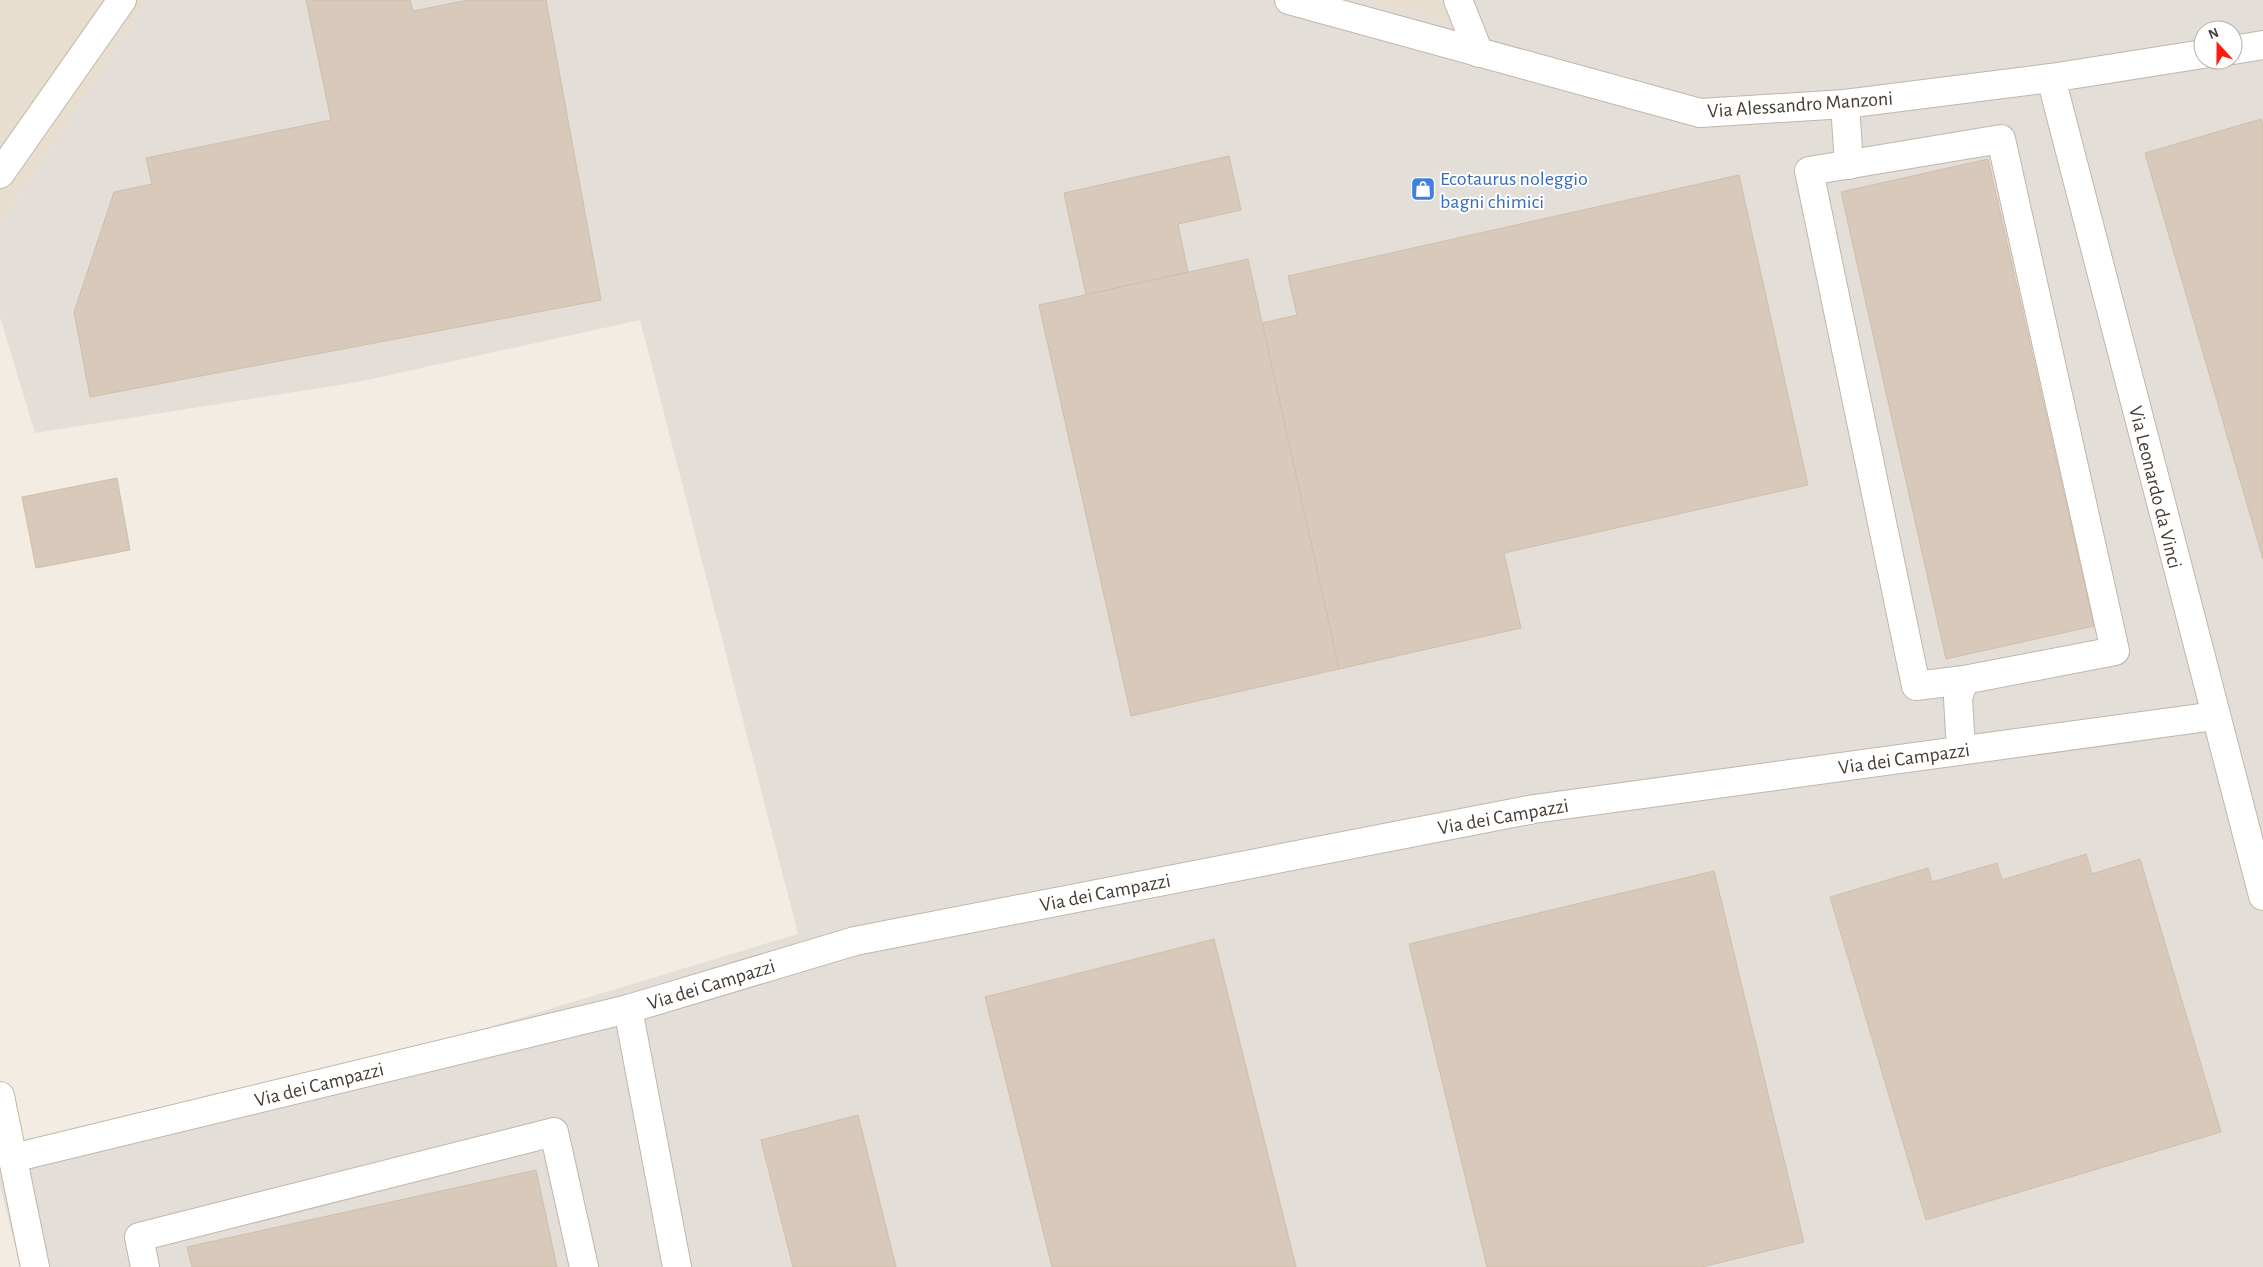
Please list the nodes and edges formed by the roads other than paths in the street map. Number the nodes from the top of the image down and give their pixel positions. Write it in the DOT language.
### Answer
graph roads {
  1 [pos="122,0"];
  2 [pos="1289,0"];
  3 [pos="1458,0"];
  4 [pos="2263,45"];
  5 [pos="2243,48"];
  6 [pos="1479,53"];
  7 [pos="2193,56"];
  8 [pos="2051,78"];
  9 [pos="1845,104"];
  10 [pos="1849,165"];
  11 [pos="0,174"];
  12 [pos="1964,680"];
  13 [pos="2215,716"];
  14 [pos="1961,750"];
  15 [pos="2263,896"];
  16 [pos="628,1009"];
  17 [pos="0,1096"];
  18 [pos="13,1158"];
  19 [pos="35,1267"];
  20 [pos="145,1267"];
  21 [pos="584,1267"];
  22 [pos="677,1267"];
  1 -- 11 [label="street"];
  2 -- 6 [label="street, Via Alessandro Manzoni"];
  3 -- 6 [label="street"];
  4 -- 5 [label="street"];
  6 -- 9 [label="street, Via Alessandro Manzoni"];
  7 -- 8 [label="street, Via Alessandro Manzoni"];
  8 -- 9 [label="street, Via Alessandro Manzoni"];
  8 -- 13 [label="street, Via Leonardo da Vinci"];
  9 -- 10 [label="street"];
  10 -- 12 [label="street"];
  10 -- 12 [label="street"];
  12 -- 14 [label="street"];
  13 -- 14 [label="street, Via dei Campazzi"];
  13 -- 15 [label="street, Via Leonardo da Vinci"];
  14 -- 16 [label="street, Via dei Campazzi"];
  16 -- 18 [label="street, Via dei Campazzi"];
  16 -- 22 [label="street"];
  17 -- 18 [label="street"];
  18 -- 19 [label="street"];
  20 -- 21 [label="street"];
}
